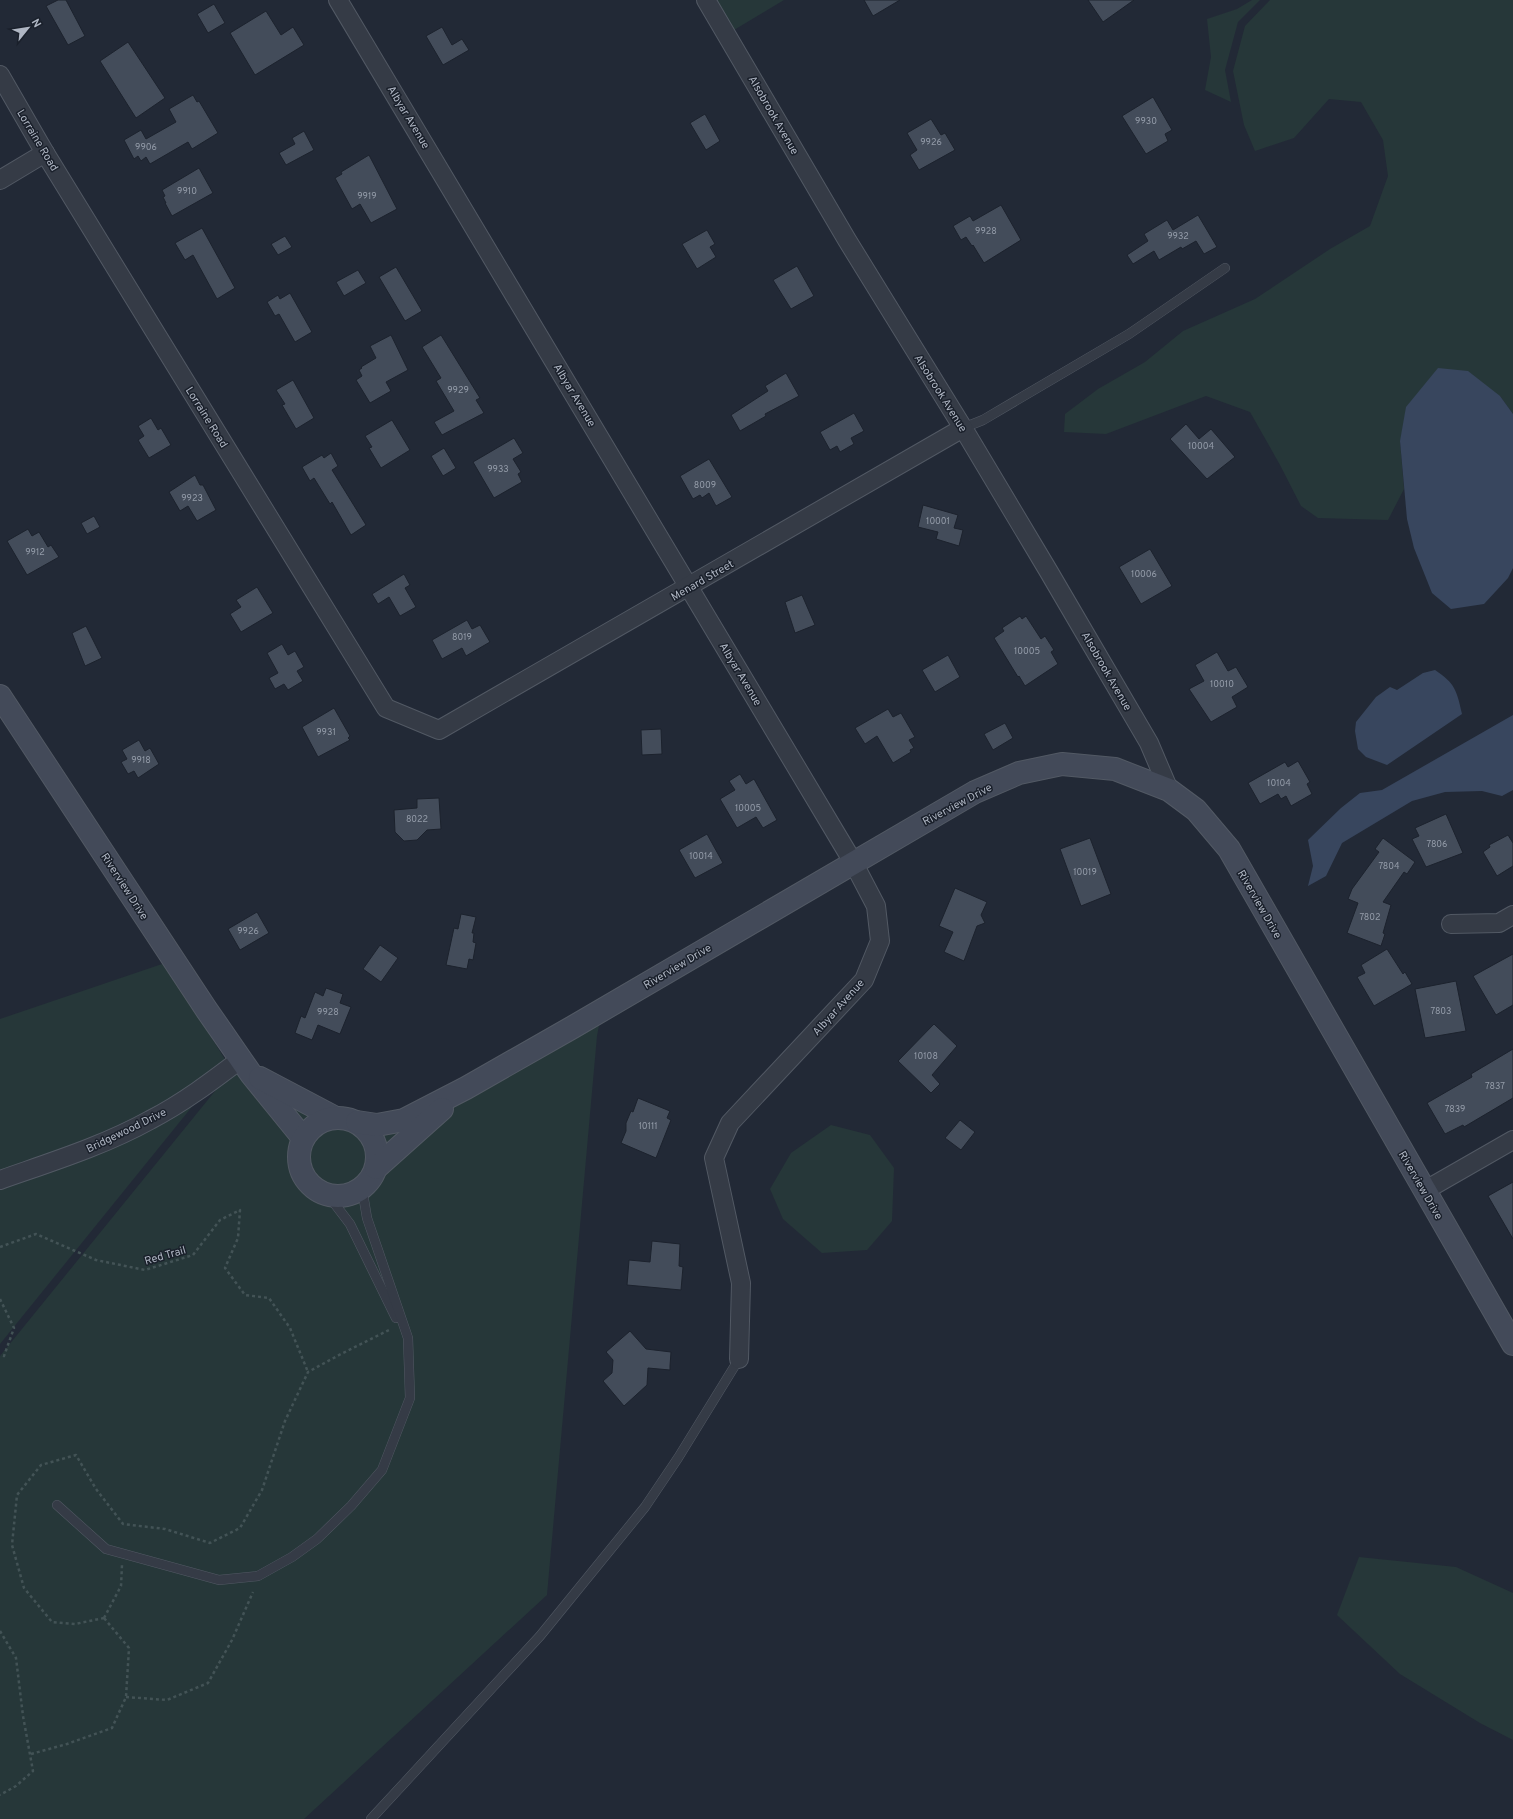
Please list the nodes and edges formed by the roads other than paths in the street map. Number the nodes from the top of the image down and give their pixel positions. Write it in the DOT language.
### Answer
graph roads {
  1 [pos="338,0"];
  2 [pos="706,0"];
  3 [pos="0,75"];
  4 [pos="45,153"];
  5 [pos="0,180"];
  6 [pos="1225,268"];
  7 [pos="963,428"];
  8 [pos="690,587"];
  9 [pos="0,696"];
  10 [pos="439,730"];
  11 [pos="1169,790"];
  12 [pos="853,862"];
  13 [pos="1513,915"];
  14 [pos="1451,924"];
  15 [pos="246,1066"];
  16 [pos="466,1088"];
  17 [pos="334,1117"];
  18 [pos="357,1122"];
  19 [pos="303,1138"];
  20 [pos="1513,1140"];
  21 [pos="376,1168"];
  22 [pos="0,1180"];
  23 [pos="362,1188"];
  24 [pos="1424,1191"];
  25 [pos="328,1195"];
  26 [pos="408,1338"];
  27 [pos="1513,1344"];
  28 [pos="739,1359"];
  29 [pos="57,1505"];
  30 [pos="371,1819"];
  1 -- 8 [label="street, Albyar Avenue"];
  2 -- 7 [label="street, Alsobrook Avenue"];
  3 -- 4 [label="street, Lorraine Road"];
  4 -- 5 [label="street"];
  4 -- 10 [label="street, Lorraine Road"];
  6 -- 7 [label="lane"];
  7 -- 8 [label="street, Menard Street"];
  7 -- 11 [label="street, Alsobrook Avenue"];
  8 -- 10 [label="street, Menard Street"];
  8 -- 12 [label="street, Albyar Avenue"];
  9 -- 15 [label="street, Riverview Drive"];
  11 -- 12 [label="street, Riverview Drive"];
  11 -- 24 [label="street, Riverview Drive"];
  12 -- 16 [label="street, Riverview Drive"];
  12 -- 28 [label="street, Albyar Avenue"];
  13 -- 14 [label="street"];
  15 -- 17 [label="street, Riverview Drive"];
  15 -- 19 [label="street, Riverview Drive"];
  15 -- 22 [label="street, Bridgewood Drive"];
  16 -- 18 [label="street, Riverview Drive"];
  16 -- 21 [label="street, Riverview Drive"];
  17 -- 18 [label="street, Riverview Drive"];
  17 -- 19 [label="street"];
  18 -- 21 [label="street"];
  19 -- 25 [label="street"];
  20 -- 24 [label="street"];
  21 -- 23 [label="street, Riverview Drive"];
  23 -- 25 [label="street"];
  23 -- 26 [label="lane"];
  24 -- 27 [label="street, Riverview Drive"];
  25 -- 26 [label="lane"];
  26 -- 29 [label="lane"];
  28 -- 30 [label="lane"];
}
